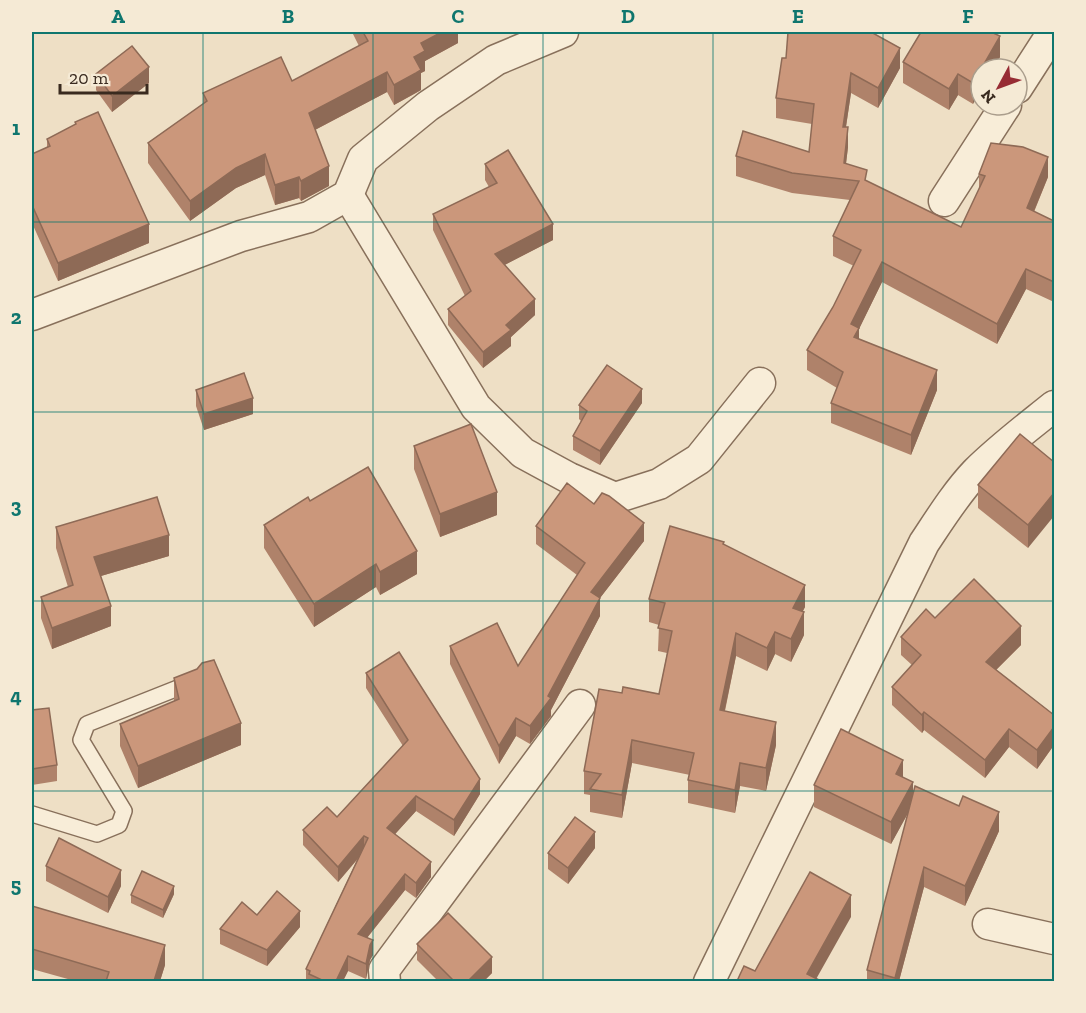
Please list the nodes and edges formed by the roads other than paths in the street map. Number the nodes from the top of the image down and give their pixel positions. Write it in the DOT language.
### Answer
graph roads {
  1 [pos="563,32"];
  2 [pos="1053,32"];
  3 [pos="1029,69"];
  4 [pos="998,117"];
  5 [pos="348,195"];
  6 [pos="944,201"];
  7 [pos="32,315"];
  8 [pos="760,383"];
  9 [pos="1054,405"];
  10 [pos="194,682"];
  11 [pos="580,705"];
  12 [pos="32,814"];
  13 [pos="988,924"];
  14 [pos="1054,939"];
  15 [pos="384,981"];
  16 [pos="709,981"];
  1 -- 5 [label="street"];
  2 -- 3 [label="street"];
  4 -- 6 [label="street"];
  5 -- 7 [label="street"];
  5 -- 8 [label="street"];
  9 -- 16 [label="street"];
  10 -- 12 [label="lane"];
  11 -- 15 [label="street"];
  13 -- 14 [label="street"];
}
